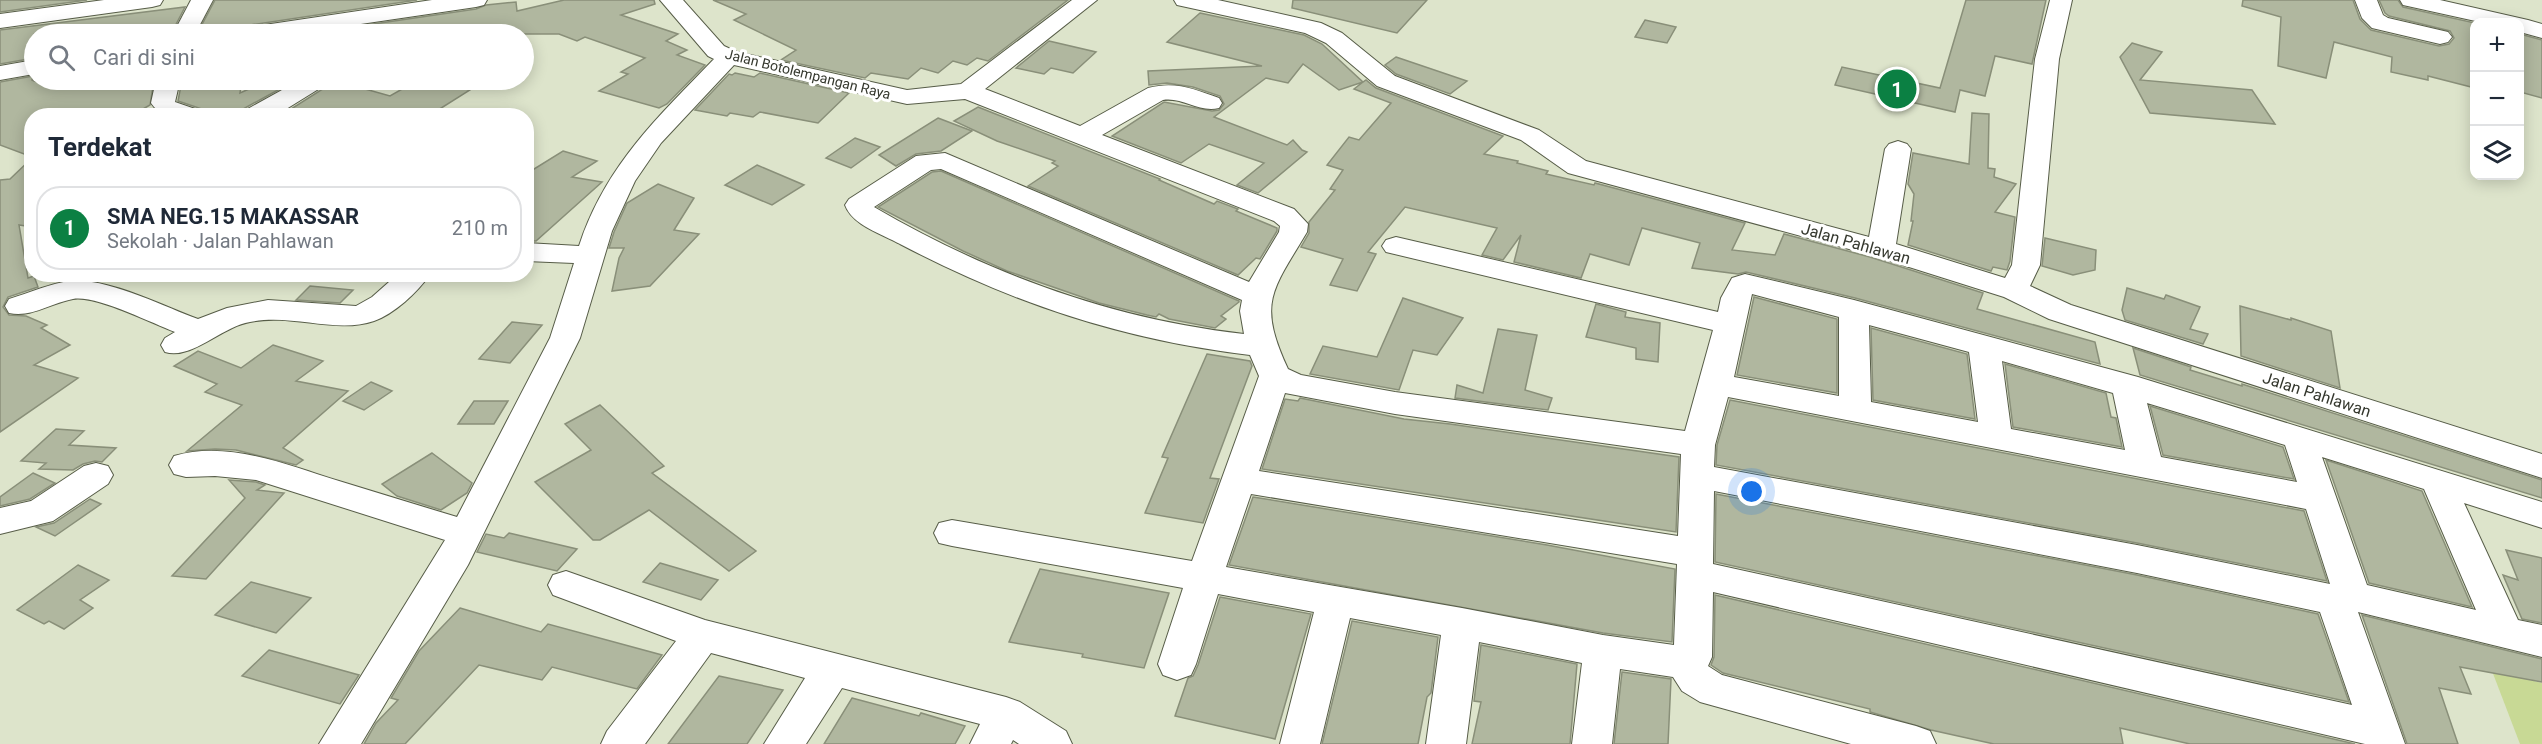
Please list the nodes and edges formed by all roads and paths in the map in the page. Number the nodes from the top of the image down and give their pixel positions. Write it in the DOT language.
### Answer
graph roads {
  1 [pos="152,0"];
  2 [pos="202,0"];
  3 [pos="476,0"];
  4 [pos="670,0"];
  5 [pos="1086,0"];
  6 [pos="1185,0"];
  7 [pos="2061,0"];
  8 [pos="2366,0"];
  9 [pos="2411,0"];
  10 [pos="384,16"];
  11 [pos="2490,18"];
  12 [pos="0,21"];
  13 [pos="189,24"];
  14 [pos="325,24"];
  15 [pos="2524,26"];
  16 [pos="2542,31"];
  17 [pos="2440,37"];
  18 [pos="729,57"];
  19 [pos="24,69"];
  20 [pos="0,73"];
  21 [pos="166,90"];
  22 [pos="300,90"];
  23 [pos="968,91"];
  24 [pos="1210,103"];
  25 [pos="167,108"];
  26 [pos="270,108"];
  27 [pos="1083,135"];
  28 [pos="1898,149"];
  29 [pos="1396,246"];
  30 [pos="1881,249"];
  31 [pos="534,252"];
  32 [pos="590,255"];
  33 [pos="406,282"];
  34 [pos="2014,290"];
  35 [pos="1257,296"];
  36 [pos="20,306"];
  37 [pos="1854,310"];
  38 [pos="1729,324"];
  39 [pos="1984,345"];
  40 [pos="1262,346"];
  41 [pos="1275,376"];
  42 [pos="1716,384"];
  43 [pos="2127,385"];
  44 [pos="1855,410"];
  45 [pos="2299,437"];
  46 [pos="1996,438"];
  47 [pos="1698,460"];
  48 [pos="186,465"];
  49 [pos="2146,466"];
  50 [pos="2542,466"];
  51 [pos="96,475"];
  52 [pos="1239,480"];
  53 [pos="2438,481"];
  54 [pos="2319,499"];
  55 [pos="2542,515"];
  56 [pos="0,521"];
  57 [pos="466,533"];
  58 [pos="952,533"];
  59 [pos="1697,563"];
  60 [pos="1204,579"];
  61 [pos="566,585"];
  62 [pos="2343,598"];
  63 [pos="1335,601"];
  64 [pos="1462,623"];
  65 [pos="2505,633"];
  66 [pos="702,635"];
  67 [pos="2542,641"];
  68 [pos="1603,651"];
  69 [pos="1687,663"];
  70 [pos="1177,664"];
  71 [pos="833,669"];
  72 [pos="998,729"];
  73 [pos="2382,737"];
  74 [pos="339,744"];
  75 [pos="621,744"];
  76 [pos="784,744"];
  77 [pos="1052,744"];
  78 [pos="1300,744"];
  79 [pos="1446,744"];
  80 [pos="1592,744"];
  81 [pos="1916,744"];
  1 -- 12 [label="street"];
  2 -- 13 [label="street"];
  3 -- 10 [label="street"];
  4 -- 18 [label="street, Jalan Botolempangan Raya"];
  5 -- 23 [label="street"];
  6 -- 30 [label="street, Jalan Pahlawan"];
  7 -- 34 [label="street"];
  8 -- 17 [label="street"];
  9 -- 11 [label="street"];
  10 -- 14 [label="street"];
  15 -- 16 [label="street"];
  18 -- 23 [label="street, Jalan Botolempangan Raya"];
  18 -- 32 [label="street"];
  19 -- 20 [label="street"];
  21 -- 25 [label="street"];
  22 -- 26 [label="street"];
  23 -- 27 [label="street"];
  24 -- 27 [label="street"];
  27 -- 35 [label="street"];
  28 -- 30 [label="street"];
  29 -- 38 [label="street"];
  30 -- 34 [label="street, Jalan Pahlawan"];
  31 -- 32 [label="street"];
  32 -- 57 [label="street"];
  33 -- 36 [label="street"];
  34 -- 50 [label="street, Jalan Pahlawan"];
  35 -- 40 [label="street"];
  35 -- 40 [label="street"];
  37 -- 38 [label="street"];
  37 -- 39 [label="street"];
  37 -- 44 [label="street"];
  38 -- 42 [label="street"];
  39 -- 43 [label="street"];
  39 -- 46 [label="street"];
  40 -- 41 [label="street"];
  41 -- 47 [label="street"];
  41 -- 52 [label="street"];
  42 -- 44 [label="street"];
  42 -- 47 [label="street"];
  43 -- 45 [label="street"];
  43 -- 49 [label="street"];
  44 -- 46 [label="street"];
  45 -- 53 [label="street"];
  45 -- 54 [label="street"];
  46 -- 49 [label="street"];
  47 -- 59 [label="street"];
  47 -- 62 [label="street"];
  48 -- 57 [label="street"];
  49 -- 54 [label="street"];
  51 -- 56 [label="street"];
  52 -- 59 [label="street"];
  52 -- 60 [label="street"];
  53 -- 55 [label="street"];
  53 -- 65 [label="street"];
  54 -- 62 [label="street"];
  57 -- 74 [label="street"];
  58 -- 60 [label="street"];
  59 -- 69 [label="street"];
  59 -- 73 [label="street"];
  60 -- 63 [label="street"];
  60 -- 70 [label="street"];
  61 -- 66 [label="street"];
  62 -- 65 [label="street"];
  62 -- 73 [label="street"];
  63 -- 64 [label="street"];
  63 -- 78 [label="street"];
  64 -- 68 [label="street"];
  64 -- 79 [label="street"];
  65 -- 67 [label="street"];
  66 -- 71 [label="street"];
  66 -- 75 [label="street"];
  68 -- 69 [label="street"];
  68 -- 80 [label="street"];
  69 -- 81 [label="street"];
  71 -- 72 [label="street"];
  71 -- 76 [label="street"];
  72 -- 77 [label="street"];
}
